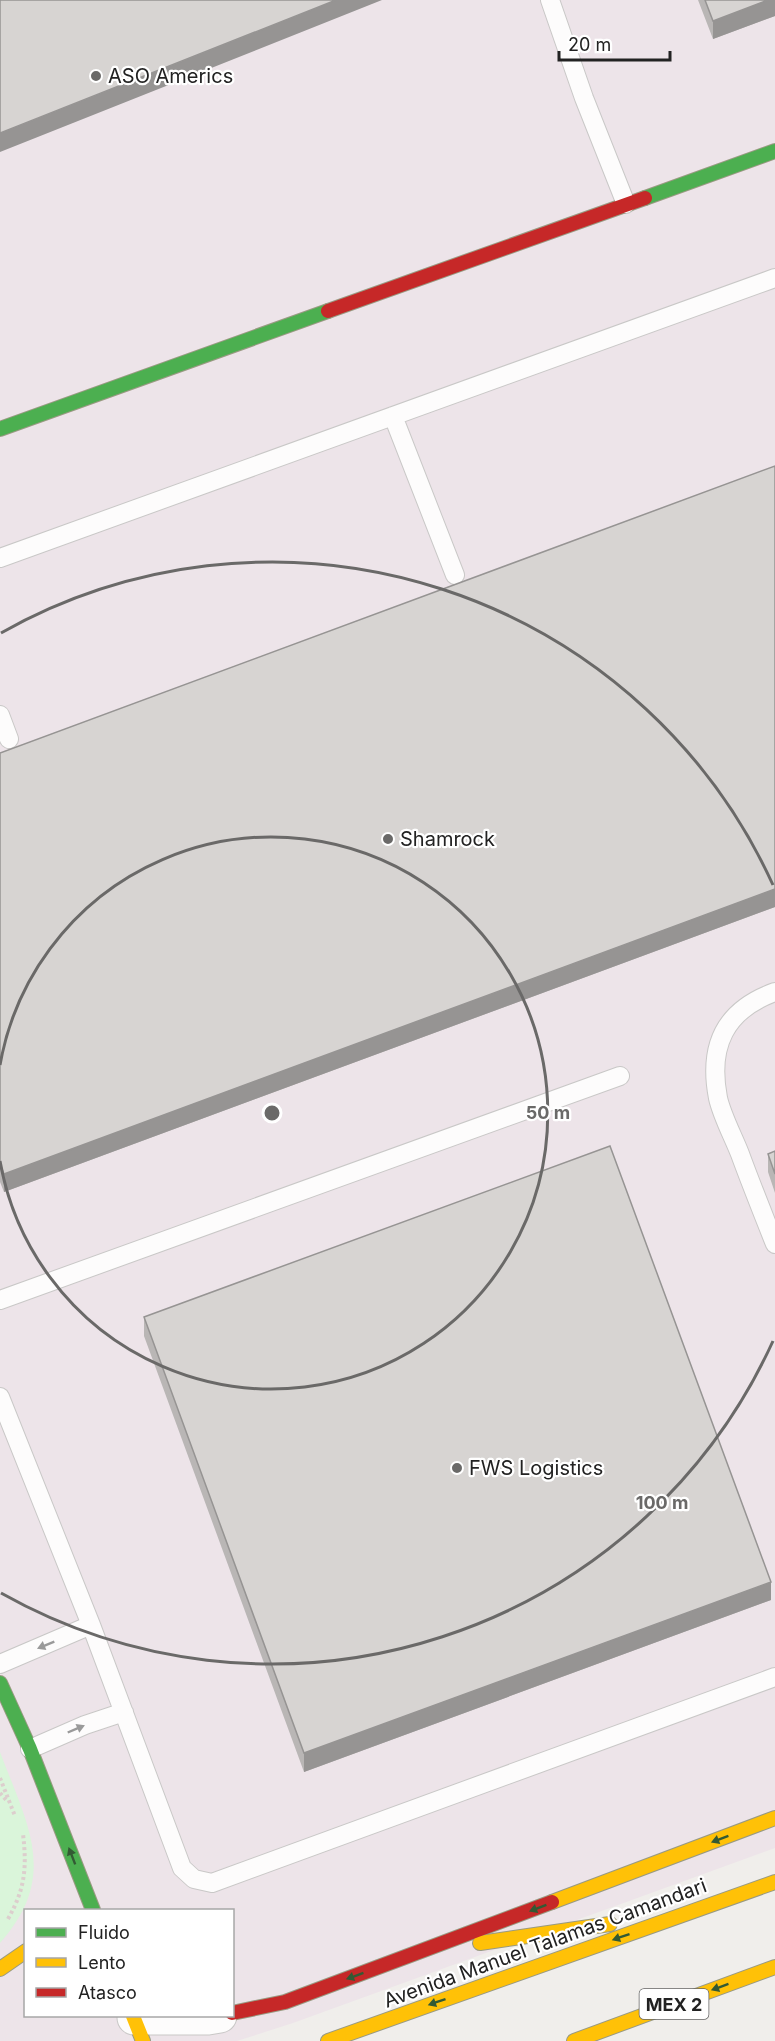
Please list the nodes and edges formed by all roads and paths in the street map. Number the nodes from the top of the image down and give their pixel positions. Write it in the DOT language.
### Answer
graph roads {
  1 [pos="549,0"];
  2 [pos="771,152"];
  3 [pos="775,173"];
  4 [pos="626,204"];
  5 [pos="775,278"];
  6 [pos="393,416"];
  7 [pos="0,429"];
  8 [pos="0,558"];
  9 [pos="455,575"];
  10 [pos="0,715"];
  11 [pos="9,739"];
  12 [pos="775,992"];
  13 [pos="620,1076"];
  14 [pos="775,1244"];
  15 [pos="0,1300"];
  16 [pos="0,1397"];
  17 [pos="91,1625"];
  18 [pos="0,1664"];
  19 [pos="775,1677"];
  20 [pos="0,1683"];
  21 [pos="124,1712"];
  22 [pos="30,1749"];
  23 [pos="0,1778"];
  24 [pos="0,1793"];
  25 [pos="9,1804"];
  26 [pos="775,1818"];
  27 [pos="17,1820"];
  28 [pos="20,1826"];
  29 [pos="80,1877"];
  30 [pos="775,1882"];
  31 [pos="72,1894"];
  32 [pos="707,1907"];
  33 [pos="92,1909"];
  34 [pos="4,1923"];
  35 [pos="427,1950"];
  36 [pos="24,1953"];
  37 [pos="775,1967"];
  38 [pos="0,1969"];
  39 [pos="234,2013"];
  40 [pos="214,2017"];
  41 [pos="137,2025"];
  42 [pos="328,2041"];
  43 [pos="574,2041"];
  1 -- 4 [label="lane"];
  2 -- 3 [label="lane"];
  2 -- 4 [label="main road"];
  4 -- 7 [label="main road"];
  5 -- 6 [label="lane"];
  6 -- 8 [label="lane"];
  6 -- 9 [label="lane"];
  10 -- 11 [label="lane"];
  12 -- 14 [label="lane"];
  13 -- 15 [label="lane"];
  16 -- 17 [label="lane"];
  17 -- 18 [label="lane, one-way"];
  17 -- 21 [label="lane"];
  19 -- 21 [label="lane"];
  20 -- 22 [label="main road"];
  22 -- 21 [label="lane, one-way"];
  29 -- 22 [label="main road, one-way"];
  23 -- 25 [label="path"];
  24 -- 25 [label="path"];
  25 -- 27 [label="path"];
  26 -- 35 [label="main road, one-way"];
  28 -- 34 [label="path"];
  29 -- 31 [label="main road"];
  29 -- 33 [label="main road"];
  30 -- 32 [label="main road, Avenida Manuel Talamas Camandari"];
  32 -- 35 [label="main road"];
  32 -- 42 [label="main road, Avenida Manuel Talamas Camandari, one-way"];
  35 -- 39 [label="main road, one-way"];
  36 -- 38 [label="main road"];
  37 -- 43 [label="main road, MEX 2, one-way"];
  40 -- 41 [label="street"];
}
